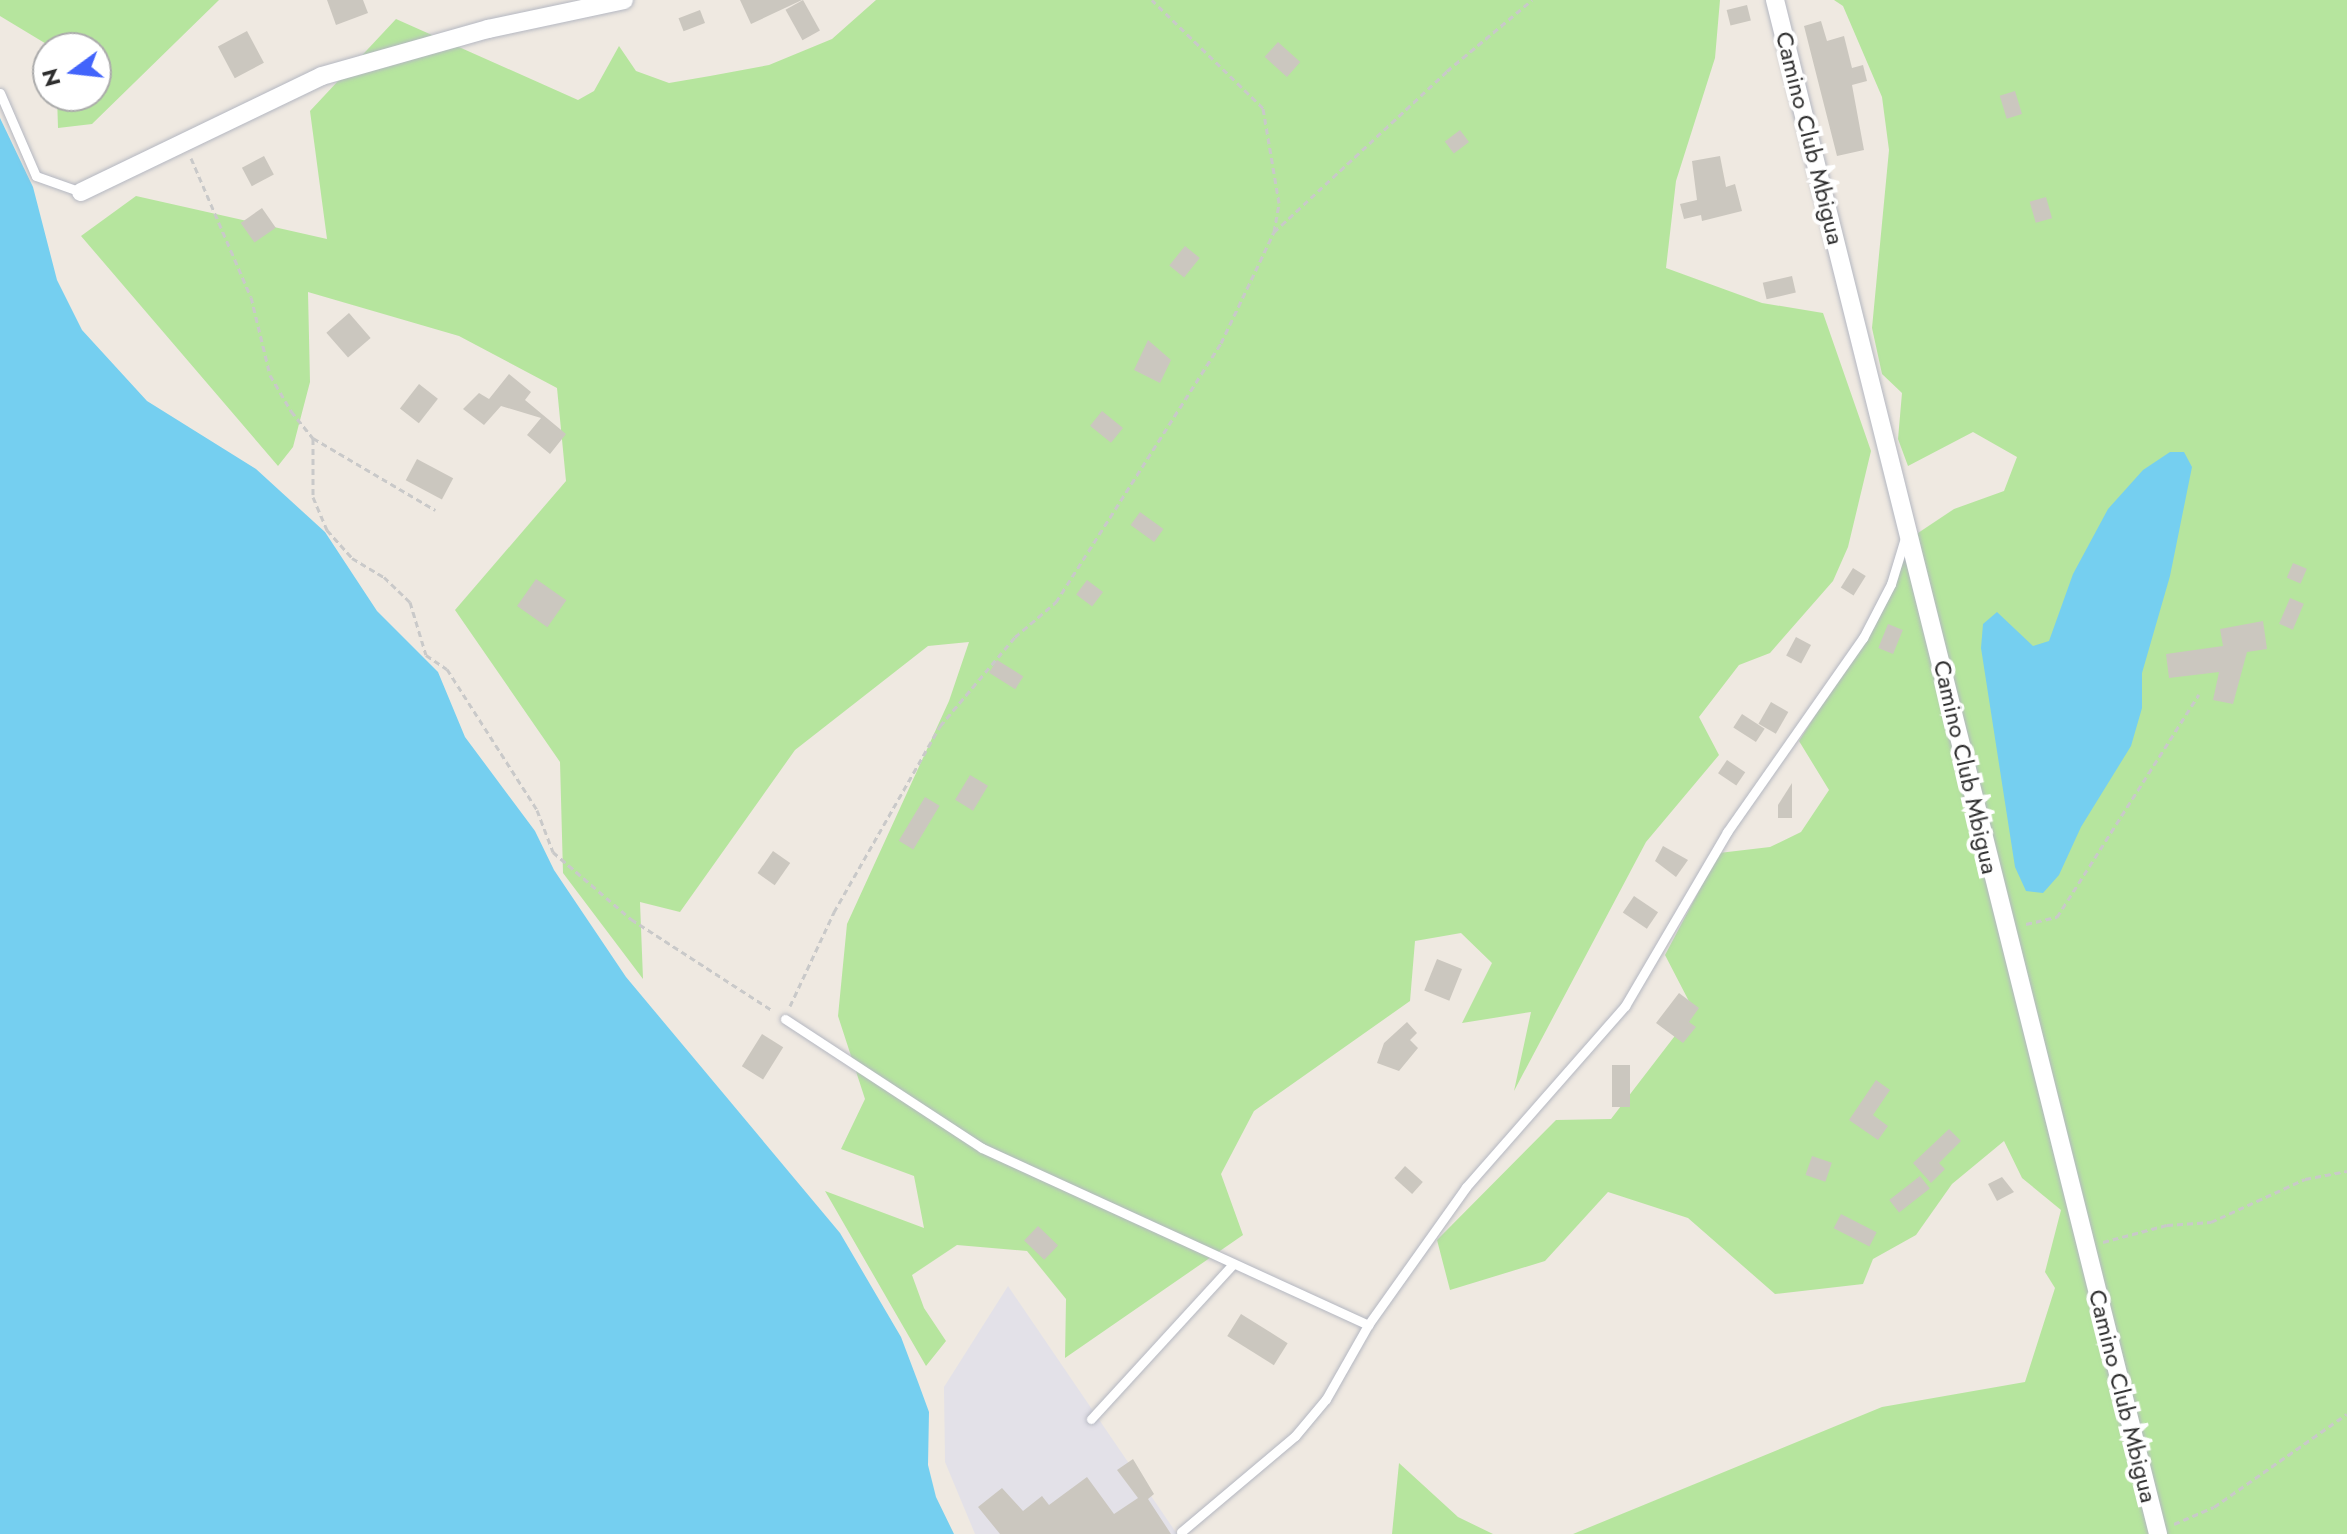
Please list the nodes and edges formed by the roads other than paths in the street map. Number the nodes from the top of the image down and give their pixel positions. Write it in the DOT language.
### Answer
graph roads {
  1 [pos="624,0"];
  2 [pos="1775,0"];
  3 [pos="0,93"];
  4 [pos="81,192"];
  5 [pos="1909,527"];
  6 [pos="785,1019"];
  7 [pos="1232,1265"];
  8 [pos="1368,1325"];
  9 [pos="1091,1419"];
  10 [pos="1181,1532"];
  11 [pos="2158,1533"];
  1 -- 4 [label="street"];
  2 -- 5 [label="street, Camino Club Mbigua"];
  3 -- 4 [label="lane"];
  5 -- 8 [label="lane"];
  5 -- 11 [label="street, Camino Club Mbigua"];
  6 -- 7 [label="lane"];
  7 -- 8 [label="lane"];
  7 -- 9 [label="lane"];
  8 -- 10 [label="lane"];
}
